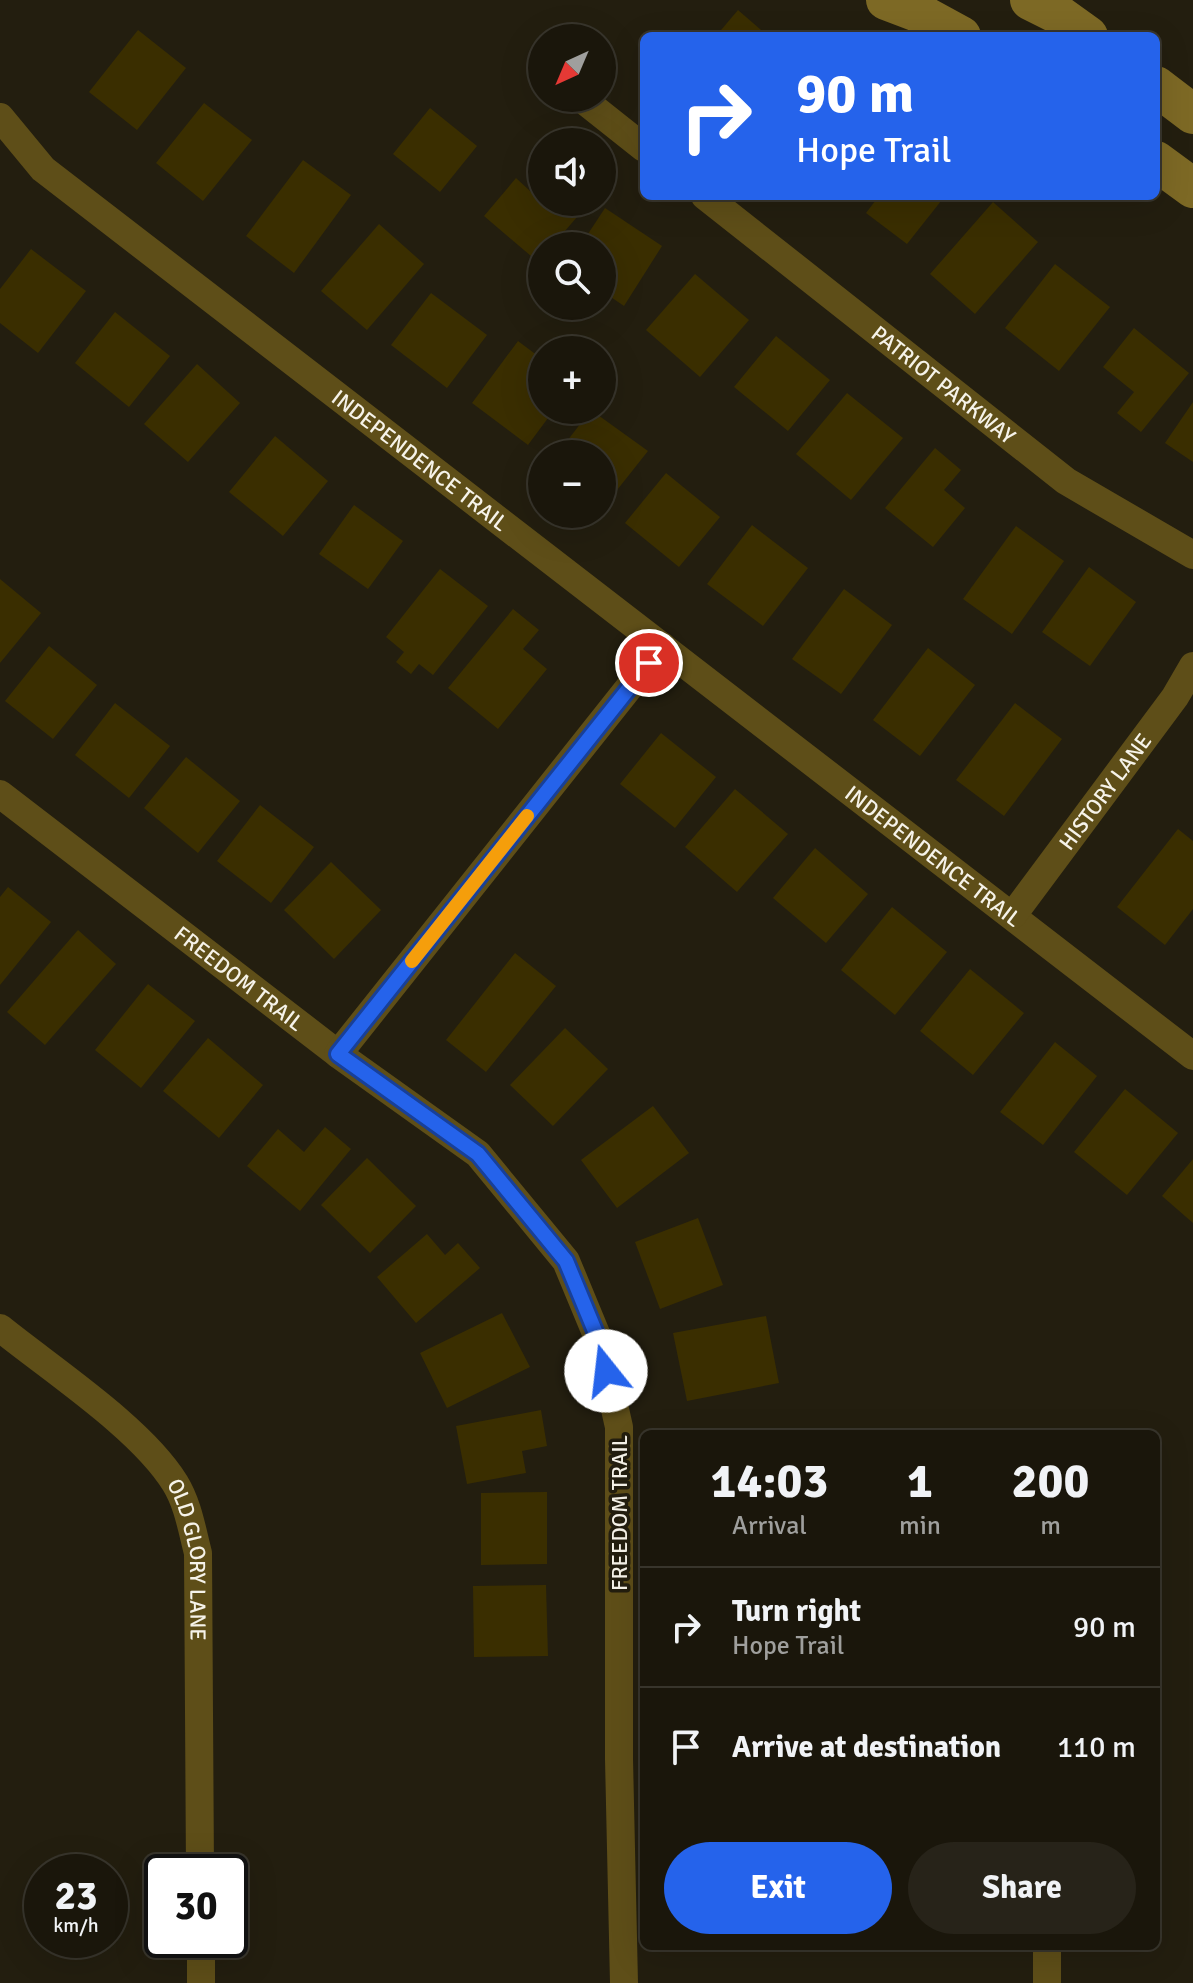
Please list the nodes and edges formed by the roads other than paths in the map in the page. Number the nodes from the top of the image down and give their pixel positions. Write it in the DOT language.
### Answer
graph roads {
  1 [pos="886,0"];
  2 [pos="1030,0"];
  3 [pos="954,32"];
  4 [pos="1082,32"];
  5 [pos="1160,89"];
  6 [pos="599,112"];
  7 [pos="1193,114"];
  8 [pos="0,117"];
  9 [pos="640,145"];
  10 [pos="1160,164"];
  11 [pos="1193,188"];
  12 [pos="710,200"];
  13 [pos="1193,555"];
  14 [pos="662,646"];
  15 [pos="1193,666"];
  16 [pos="0,794"];
  17 [pos="1013,915"];
  18 [pos="338,1054"];
  19 [pos="1193,1056"];
  20 [pos="0,1328"];
  21 [pos="200,1854"];
  22 [pos="1047,1950"];
  23 [pos="201,1958"];
  24 [pos="201,1983"];
  25 [pos="624,1983"];
  26 [pos="1047,1983"];
  1 -- 3 [label="street"];
  2 -- 4 [label="street"];
  5 -- 7 [label="street"];
  6 -- 9 [label="street"];
  8 -- 14 [label="street, INDEPENDENCE TRAIL"];
  10 -- 11 [label="street"];
  12 -- 13 [label="street, PATRIOT PARKWAY"];
  14 -- 17 [label="street, INDEPENDENCE TRAIL"];
  14 -- 18 [label="street"];
  15 -- 17 [label="street, HISTORY LANE"];
  16 -- 18 [label="street, FREEDOM TRAIL"];
  17 -- 19 [label="street, INDEPENDENCE TRAIL"];
  18 -- 25 [label="street, FREEDOM TRAIL"];
  20 -- 21 [label="street, OLD GLORY LANE"];
  22 -- 26 [label="street"];
  23 -- 24 [label="street"];
}
